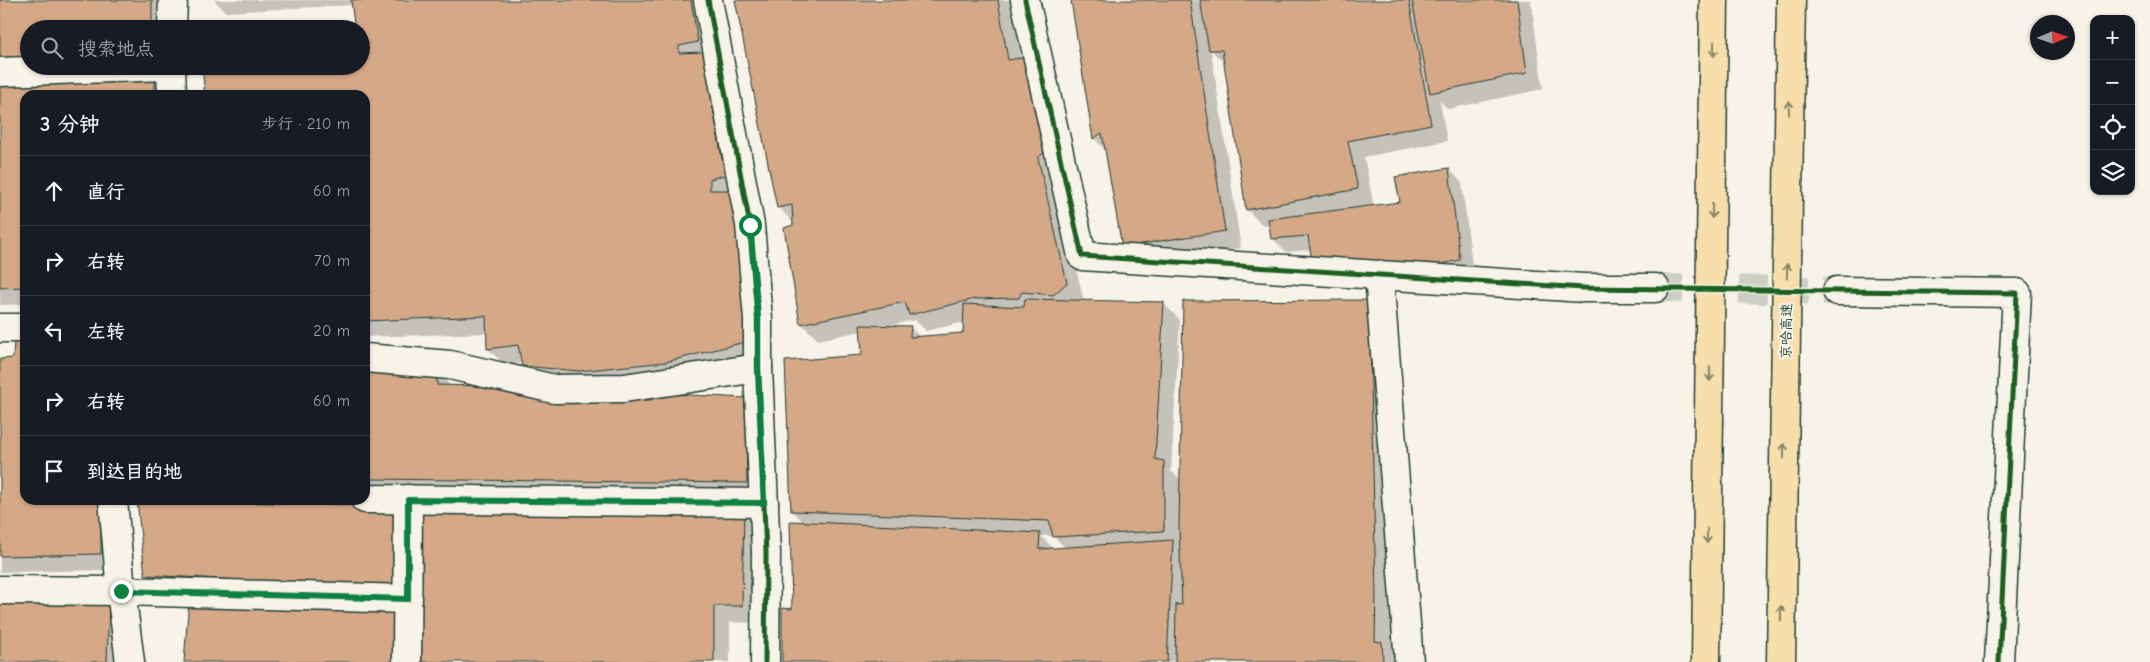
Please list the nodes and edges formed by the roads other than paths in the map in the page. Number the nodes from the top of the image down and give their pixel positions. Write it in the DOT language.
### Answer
graph roads {
  1 [pos="173,0"];
  2 [pos="708,0"];
  3 [pos="1025,0"];
  4 [pos="1714,0"];
  5 [pos="1791,0"];
  6 [pos="172,20"];
  7 [pos="20,71"];
  8 [pos="0,72"];
  9 [pos="171,75"];
  10 [pos="172,90"];
  11 [pos="1379,275"];
  12 [pos="1655,288"];
  13 [pos="1837,291"];
  14 [pos="0,328"];
  15 [pos="20,328"];
  16 [pos="370,358"];
  17 [pos="758,368"];
  18 [pos="370,499"];
  19 [pos="408,500"];
  20 [pos="764,503"];
  21 [pos="113,505"];
  22 [pos="0,590"];
  23 [pos="121,591"];
  24 [pos="408,599"];
  25 [pos="130,662"];
  26 [pos="407,662"];
  27 [pos="765,662"];
  28 [pos="1409,662"];
  29 [pos="1706,662"];
  30 [pos="1781,662"];
  31 [pos="2000,662"];
  1 -- 6 [label="street"];
  2 -- 17 [label="street"];
  3 -- 11 [label="street"];
  4 -- 29 [label="highway, one-way"];
  30 -- 5 [label="highway, 京哈高速, one-way"];
  7 -- 8 [label="street"];
  9 -- 10 [label="street"];
  11 -- 12 [label="street"];
  11 -- 28 [label="street"];
  13 -- 31 [label="street"];
  14 -- 15 [label="street"];
  16 -- 17 [label="street"];
  17 -- 20 [label="street"];
  18 -- 19 [label="street"];
  19 -- 20 [label="street"];
  19 -- 24 [label="street"];
  20 -- 27 [label="street"];
  21 -- 23 [label="street"];
  22 -- 23 [label="street"];
  23 -- 24 [label="street"];
  23 -- 25 [label="street"];
  24 -- 26 [label="street"];
}
